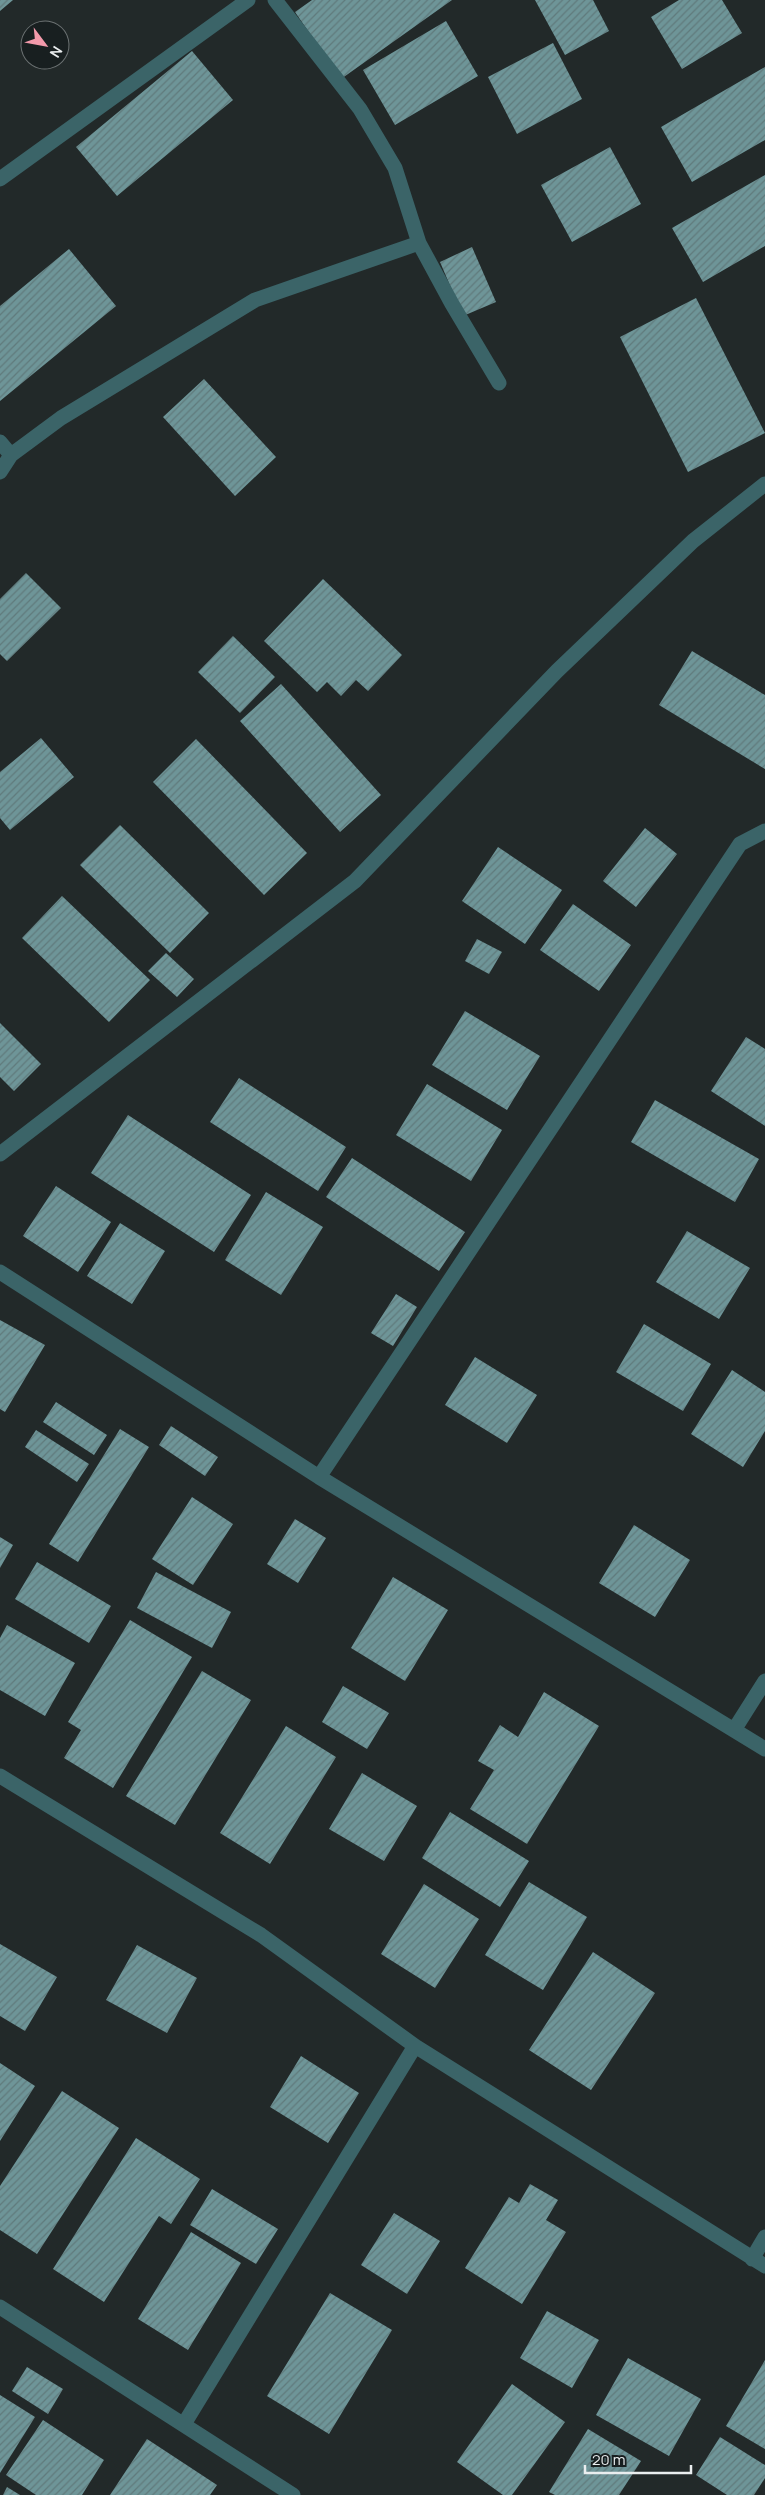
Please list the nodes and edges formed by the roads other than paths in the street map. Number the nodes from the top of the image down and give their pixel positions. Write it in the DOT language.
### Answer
graph roads {
  1 [pos="248,0"];
  2 [pos="275,0"];
  3 [pos="0,179"];
  4 [pos="419,243"];
  5 [pos="499,383"];
  6 [pos="0,442"];
  7 [pos="11,455"];
  8 [pos="0,472"];
  9 [pos="765,484"];
  10 [pos="765,831"];
  11 [pos="0,1154"];
  12 [pos="0,1272"];
  13 [pos="319,1477"];
  14 [pos="765,1680"];
  15 [pos="734,1730"];
  16 [pos="765,1749"];
  17 [pos="0,1776"];
  18 [pos="415,2046"];
  19 [pos="765,2237"];
  20 [pos="759,2262"];
  21 [pos="0,2307"];
  22 [pos="184,2424"];
  23 [pos="292,2495"];
  1 -- 3 [label="street"];
  2 -- 4 [label="street"];
  4 -- 5 [label="street"];
  4 -- 7 [label="street"];
  6 -- 7 [label="street"];
  7 -- 8 [label="street"];
  9 -- 11 [label="street"];
  10 -- 13 [label="street"];
  12 -- 13 [label="street"];
  13 -- 15 [label="street"];
  14 -- 15 [label="street"];
  15 -- 16 [label="street"];
  17 -- 18 [label="street"];
  18 -- 20 [label="street"];
  18 -- 22 [label="street"];
  19 -- 20 [label="street"];
  21 -- 22 [label="street"];
  22 -- 23 [label="street"];
}
